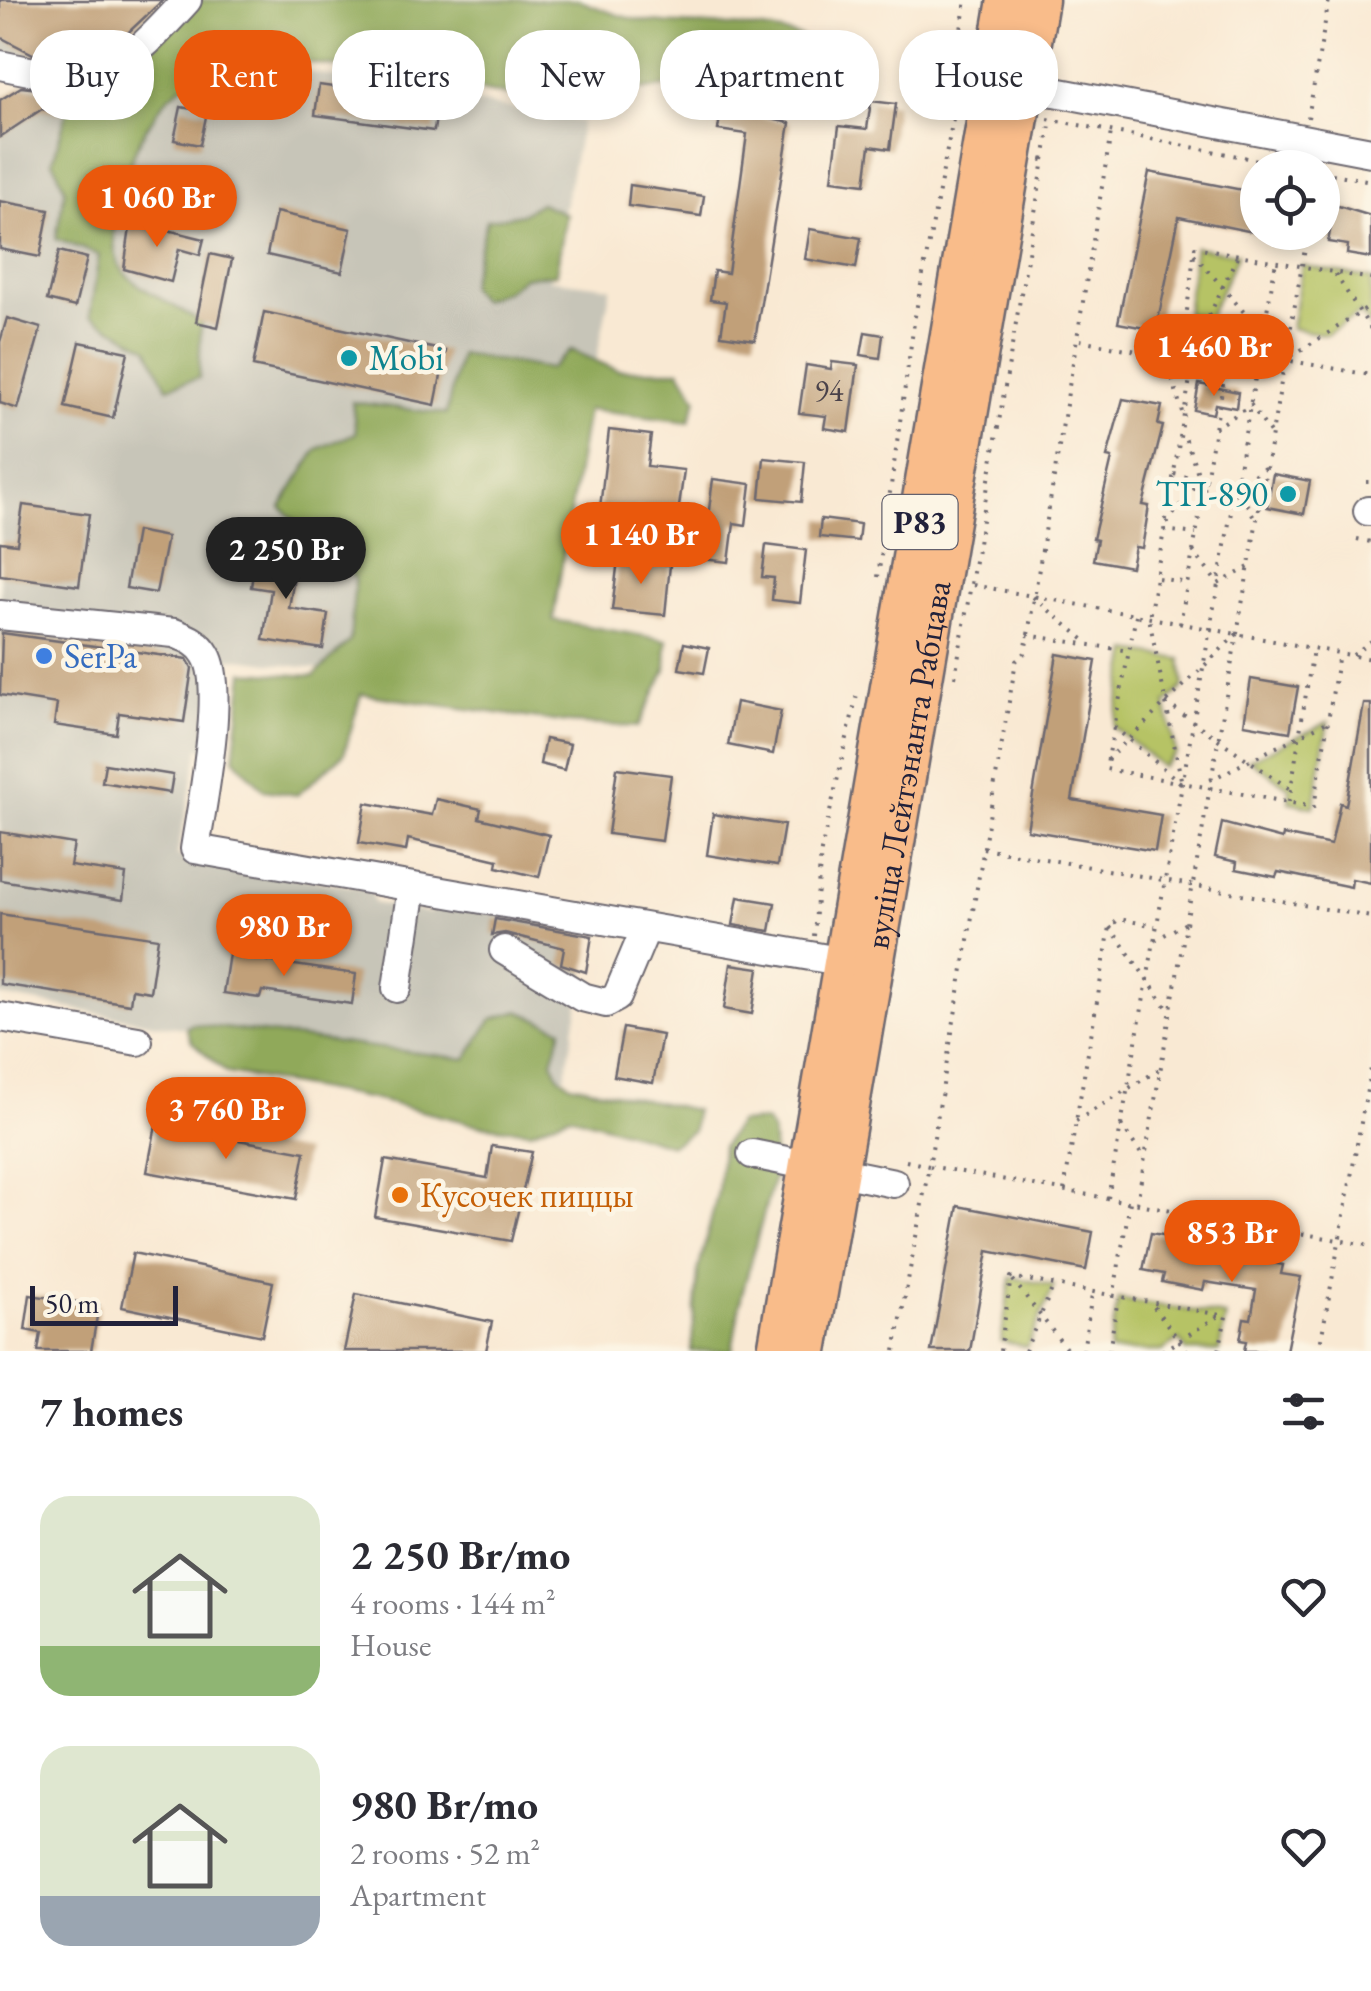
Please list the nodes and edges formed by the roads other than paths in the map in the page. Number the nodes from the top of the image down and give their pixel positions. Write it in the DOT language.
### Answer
graph roads {
  1 [pos="186,0"];
  2 [pos="1008,0"];
  3 [pos="1038,0"];
  4 [pos="1012,30"];
  5 [pos="1033,30"];
  6 [pos="0,65"];
  7 [pos="1058,102"];
  8 [pos="1016,120"];
  9 [pos="1017,120"];
  10 [pos="1371,152"];
  11 [pos="0,615"];
  12 [pos="412,887"];
  13 [pos="646,928"];
  14 [pos="504,950"];
  15 [pos="846,962"];
  16 [pos="397,988"];
  17 [pos="0,1017"];
  18 [pos="138,1041"];
  19 [pos="752,1154"];
  20 [pos="826,1169"];
  21 [pos="896,1172"];
  22 [pos="778,1351"];
  23 [pos="807,1351"];
  1 -- 6 [label="street"];
  2 -- 4 [label="highway, вуліца Лейтэнанта Рабцава / Р83"];
  3 -- 5 [label="highway, вуліца Лейтэнанта Рабцава / Р83"];
  7 -- 10 [label="street"];
  8 -- 15 [label="highway, вуліца Лейтэнанта Рабцава / Р83"];
  9 -- 20 [label="highway, вуліца Лейтэнанта Рабцава / Р83"];
  11 -- 12 [label="street"];
  12 -- 13 [label="street"];
  12 -- 16 [label="street"];
  13 -- 14 [label="street"];
  13 -- 15 [label="street"];
  15 -- 20 [label="highway, вуліца Лейтэнанта Рабцава / Р83"];
  17 -- 18 [label="street"];
  19 -- 20 [label="street"];
  20 -- 21 [label="street"];
  20 -- 22 [label="highway, вуліца Лейтэнанта Рабцава / Р83"];
  20 -- 23 [label="highway, вуліца Лейтэнанта Рабцава / Р83"];
}
